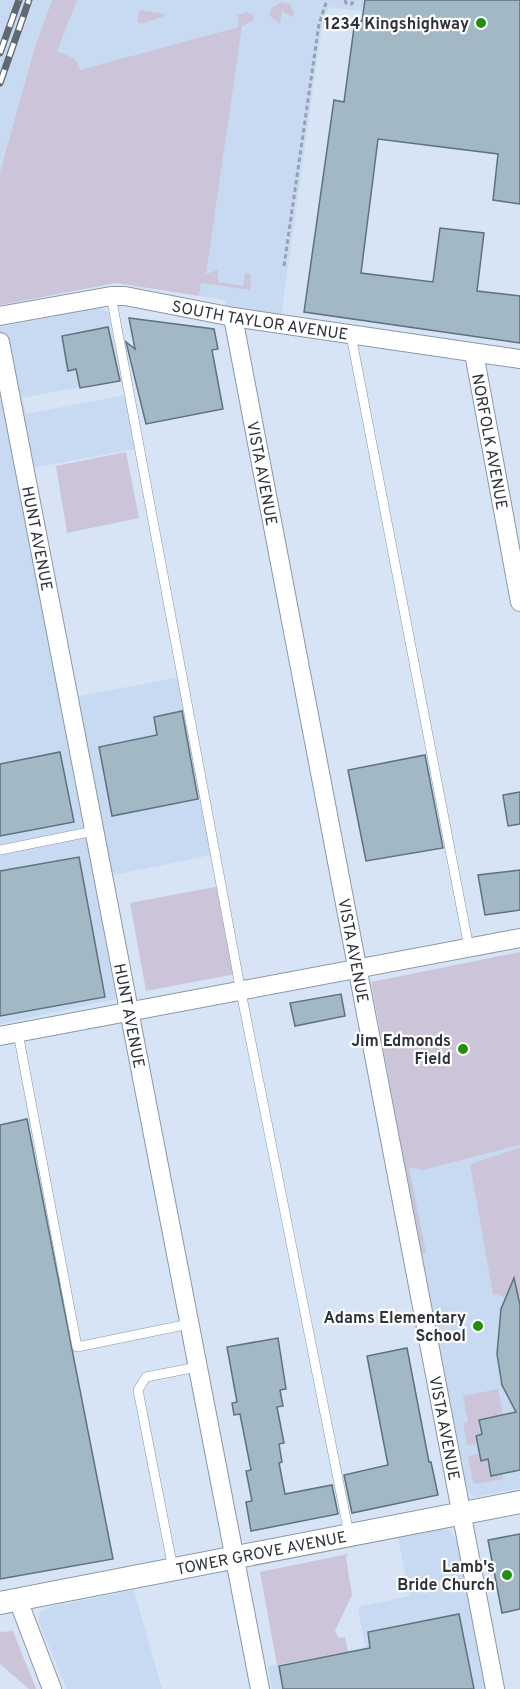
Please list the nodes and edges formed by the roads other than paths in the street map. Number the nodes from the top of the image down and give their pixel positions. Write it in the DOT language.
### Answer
graph roads {
  1 [pos="111,296"];
  2 [pos="0,316"];
  3 [pos="232,317"];
  4 [pos="351,335"];
  5 [pos="0,342"];
  6 [pos="474,352"];
  7 [pos="520,359"];
  8 [pos="520,602"];
  9 [pos="94,831"];
  10 [pos="0,850"];
  11 [pos="520,938"];
  12 [pos="470,948"];
  13 [pos="356,970"];
  14 [pos="242,992"];
  15 [pos="128,1012"];
  16 [pos="9,1034"];
  17 [pos="189,1324"];
  18 [pos="197,1367"];
  19 [pos="520,1502"];
  20 [pos="461,1513"];
  21 [pos="349,1534"];
  22 [pos="234,1557"];
  23 [pos="173,1569"];
  24 [pos="9,1602"];
  25 [pos="52,1689"];
  26 [pos="260,1689"];
  27 [pos="495,1689"];
  1 -- 2 [label="street, SOUTH TAYLOR AVENUE"];
  1 -- 3 [label="street, SOUTH TAYLOR AVENUE"];
  1 -- 14 [label="lane"];
  3 -- 4 [label="street, SOUTH TAYLOR AVENUE"];
  3 -- 13 [label="street, VISTA AVENUE"];
  4 -- 6 [label="street, SOUTH TAYLOR AVENUE"];
  4 -- 12 [label="lane"];
  5 -- 9 [label="street, HUNT AVENUE"];
  6 -- 7 [label="street, SOUTH TAYLOR AVENUE"];
  6 -- 8 [label="street, NORFOLK AVENUE"];
  9 -- 10 [label="lane"];
  9 -- 15 [label="street, HUNT AVENUE"];
  11 -- 12 [label="street"];
  12 -- 13 [label="street"];
  13 -- 14 [label="street"];
  13 -- 20 [label="street, VISTA AVENUE"];
  14 -- 15 [label="street"];
  14 -- 21 [label="lane"];
  15 -- 16 [label="street"];
  15 -- 17 [label="street, HUNT AVENUE"];
  16 -- 17 [label="lane"];
  17 -- 18 [label="street, HUNT AVENUE"];
  18 -- 22 [label="street, HUNT AVENUE"];
  18 -- 23 [label="lane"];
  19 -- 20 [label="street, TOWER GROVE AVENUE"];
  20 -- 21 [label="street, TOWER GROVE AVENUE"];
  20 -- 27 [label="street, VISTA AVENUE"];
  21 -- 22 [label="street, TOWER GROVE AVENUE"];
  22 -- 23 [label="street, TOWER GROVE AVENUE"];
  22 -- 26 [label="street, HUNT AVENUE"];
  23 -- 24 [label="street, TOWER GROVE AVENUE"];
  24 -- 25 [label="street"];
}
